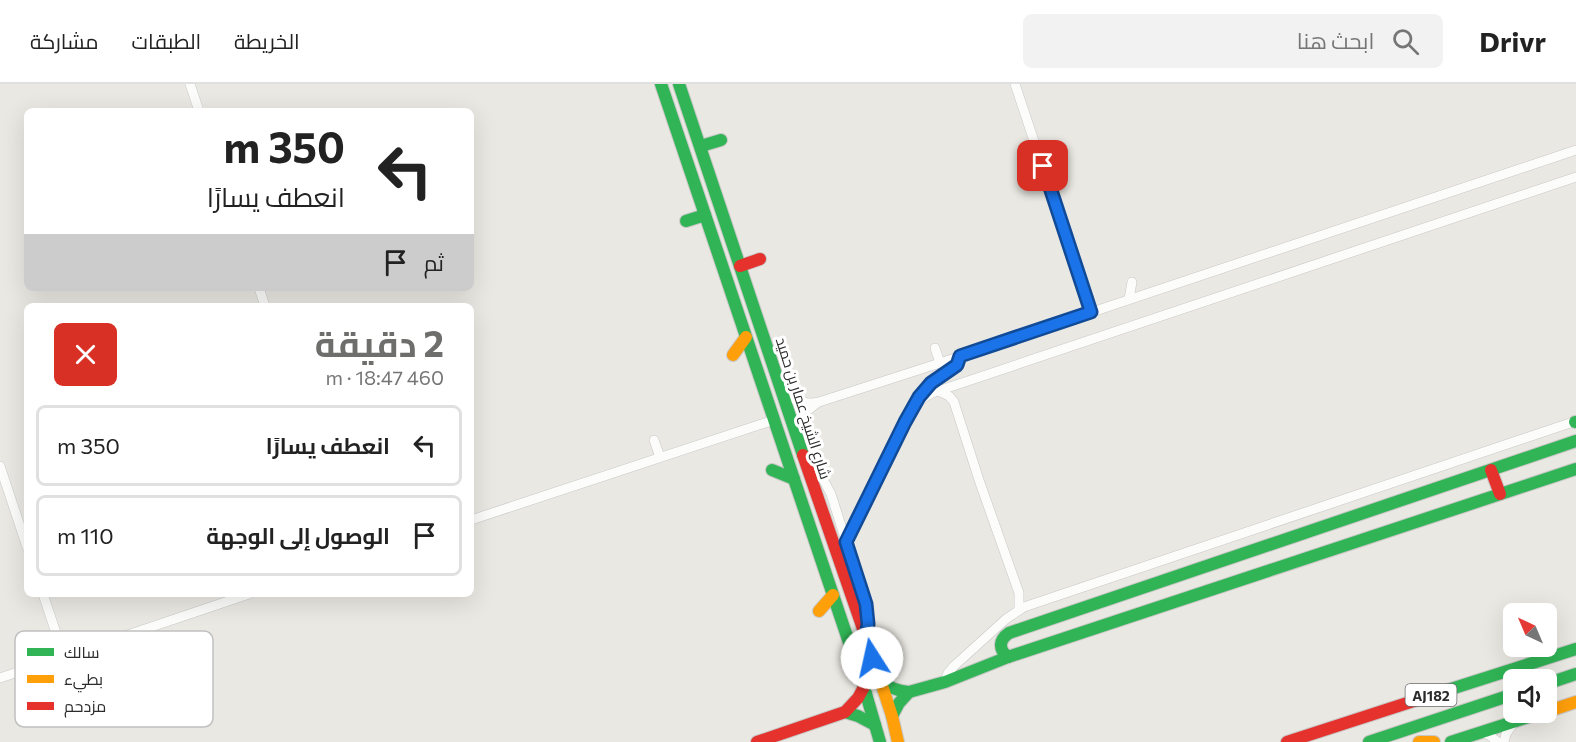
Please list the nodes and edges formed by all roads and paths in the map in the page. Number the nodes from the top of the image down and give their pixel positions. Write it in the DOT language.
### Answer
graph roads {
  1 [pos="190,84"];
  2 [pos="661,84"];
  3 [pos="679,84"];
  4 [pos="1016,84"];
  5 [pos="198,108"];
  6 [pos="721,140"];
  7 [pos="701,146"];
  8 [pos="1576,150"];
  9 [pos="1576,177"];
  10 [pos="705,215"];
  11 [pos="686,221"];
  12 [pos="760,259"];
  13 [pos="740,266"];
  14 [pos="1132,282"];
  15 [pos="1129,299"];
  16 [pos="1091,312"];
  17 [pos="746,337"];
  18 [pos="934,348"];
  19 [pos="733,355"];
  20 [pos="960,356"];
  21 [pos="940,363"];
  22 [pos="782,390"];
  23 [pos="939,391"];
  24 [pos="819,402"];
  25 [pos="916,402"];
  26 [pos="774,420"];
  27 [pos="1576,422"];
  28 [pos="795,428"];
  29 [pos="654,440"];
  30 [pos="1576,441"];
  31 [pos="660,457"];
  32 [pos="0,466"];
  33 [pos="807,466"];
  34 [pos="1576,469"];
  35 [pos="772,470"];
  36 [pos="1491,470"];
  37 [pos="794,479"];
  38 [pos="1500,494"];
  39 [pos="474,519"];
  40 [pos="24,538"];
  41 [pos="846,542"];
  42 [pos="833,596"];
  43 [pos="44,597"];
  44 [pos="240,597"];
  45 [pos="1019,609"];
  46 [pos="819,611"];
  47 [pos="55,631"];
  48 [pos="140,631"];
  49 [pos="866,638"];
  50 [pos="1576,649"];
  51 [pos="1008,657"];
  52 [pos="15,673"];
  53 [pos="1576,674"];
  54 [pos="0,678"];
  55 [pos="879,679"];
  56 [pos="1557,680"];
  57 [pos="945,682"];
  58 [pos="864,687"];
  59 [pos="909,692"];
  60 [pos="1503,698"];
  61 [pos="1576,702"];
  62 [pos="1557,708"];
  63 [pos="845,712"];
  64 [pos="892,716"];
  65 [pos="1511,723"];
  66 [pos="1513,723"];
  67 [pos="875,725"];
  68 [pos="1482,733"];
  69 [pos="757,742"];
  70 [pos="880,742"];
  71 [pos="898,742"];
  72 [pos="1287,742"];
  73 [pos="1369,742"];
  74 [pos="1419,742"];
  75 [pos="1434,742"];
  76 [pos="1451,742"];
  77 [pos="1498,742"];
  78 [pos="1504,742"];
  1 -- 5 [label="street"];
  2 -- 10 [label="main road"];
  3 -- 7 [label="main road, شارع الشيخ عمار بن حميد"];
  4 -- 16 [label="street"];
  6 -- 7 [label="main road"];
  7 -- 13 [label="main road, شارع الشيخ عمار بن حميد"];
  8 -- 15 [label="street"];
  9 -- 23 [label="street"];
  10 -- 11 [label="main road"];
  10 -- 17 [label="main road"];
  12 -- 13 [label="main road"];
  13 -- 22 [label="main road, شارع الشيخ عمار بن حميد"];
  14 -- 15 [label="street"];
  15 -- 16 [label="street"];
  16 -- 20 [label="street"];
  17 -- 19 [label="main road"];
  17 -- 26 [label="main road"];
  18 -- 21 [label="street"];
  20 -- 21 [label="street"];
  20 -- 25 [label="street"];
  21 -- 24 [label="street"];
  22 -- 24 [label="street"];
  22 -- 28 [label="main road, شارع الشيخ عمار بن حميد"];
  23 -- 25 [label="street"];
  23 -- 45 [label="street"];
  24 -- 28 [label="street"];
  25 -- 41 [label="street"];
  26 -- 31 [label="street"];
  26 -- 37 [label="main road"];
  27 -- 45 [label="street"];
  28 -- 33 [label="main road, شارع الشيخ عمار بن حميد"];
  29 -- 31 [label="street"];
  30 -- 36 [label="main road"];
  31 -- 39 [label="street"];
  32 -- 40 [label="street"];
  33 -- 41 [label="street"];
  33 -- 49 [label="main road, شارع الشيخ عمار بن حميد"];
  34 -- 38 [label="main road"];
  35 -- 37 [label="main road"];
  36 -- 38 [label="main road"];
  36 -- 51 [label="main road"];
  37 -- 42 [label="main road"];
  38 -- 51 [label="main road"];
  41 -- 49 [label="street"];
  42 -- 46 [label="main road"];
  42 -- 58 [label="main road"];
  43 -- 47 [label="street"];
  44 -- 48 [label="street"];
  45 -- 57 [label="street"];
  49 -- 55 [label="main road, شارع الشيخ عمار بن حميد"];
  50 -- 72 [label="main road, AJ182"];
  51 -- 57 [label="main road"];
  52 -- 54 [label="street"];
  53 -- 56 [label="main road"];
  55 -- 59 [label="main road"];
  55 -- 64 [label="main road, شارع الشيخ عمار بن حميد"];
  57 -- 59 [label="main road"];
  58 -- 63 [label="main road"];
  58 -- 67 [label="main road"];
  59 -- 64 [label="main road"];
  60 -- 73 [label="main road, AJ182"];
  61 -- 62 [label="main road"];
  63 -- 67 [label="main road"];
  63 -- 69 [label="main road"];
  64 -- 71 [label="main road, شارع الشيخ عمار بن حميد"];
  65 -- 68 [label="main road"];
  66 -- 78 [label="street"];
  67 -- 70 [label="main road"];
  68 -- 76 [label="main road"];
  68 -- 77 [label="street"];
  74 -- 75 [label="main road"];
}
